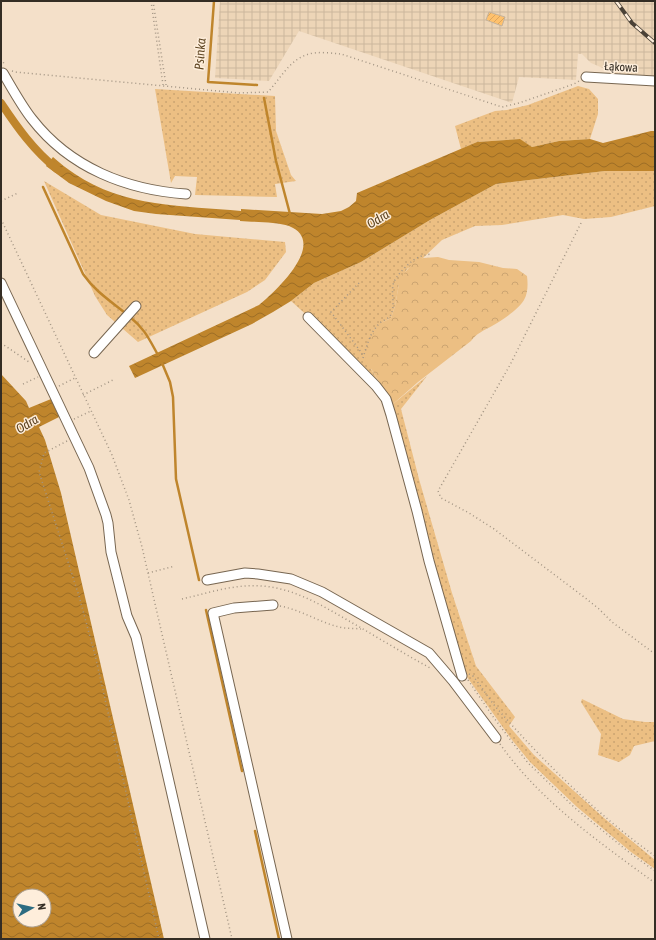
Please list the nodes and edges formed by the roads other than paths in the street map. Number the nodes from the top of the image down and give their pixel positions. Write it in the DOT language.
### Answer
graph roads {
  1 [pos="3,73"];
  2 [pos="586,77"];
  3 [pos="655,81"];
  4 [pos="186,194"];
  5 [pos="1,283"];
  6 [pos="136,306"];
  7 [pos="308,317"];
  8 [pos="94,353"];
  9 [pos="207,580"];
  10 [pos="272,605"];
  11 [pos="462,676"];
  12 [pos="496,738"];
  13 [pos="205,939"];
  14 [pos="287,939"];
  1 -- 4 [label="street"];
  2 -- 3 [label="street, Łąkowa"];
  5 -- 13 [label="street"];
  6 -- 8 [label="street"];
  7 -- 11 [label="street"];
  9 -- 12 [label="street"];
  10 -- 14 [label="street"];
}
